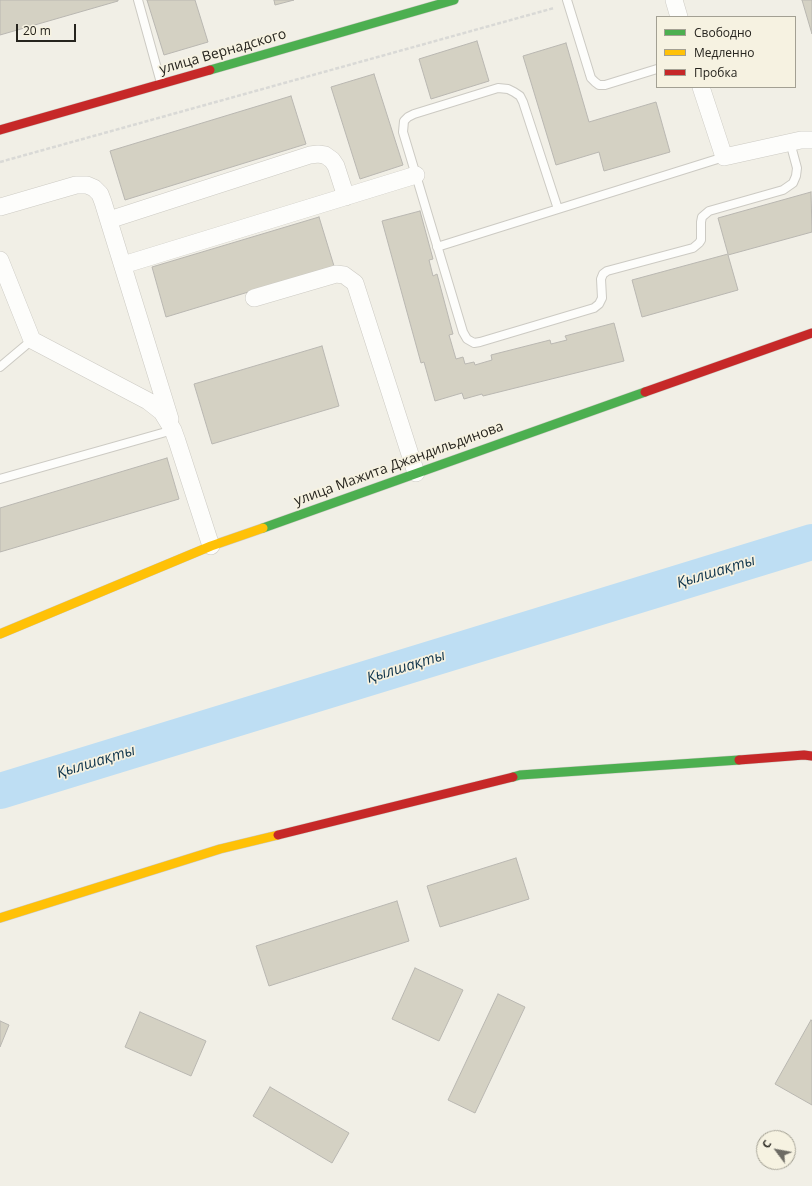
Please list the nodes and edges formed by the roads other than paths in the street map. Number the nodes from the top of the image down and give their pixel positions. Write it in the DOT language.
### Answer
graph roads {
  1 [pos="138,0"];
  2 [pos="454,0"];
  3 [pos="674,0"];
  4 [pos="568,2"];
  5 [pos="679,16"];
  6 [pos="656,69"];
  7 [pos="162,84"];
  8 [pos="701,88"];
  9 [pos="0,130"];
  10 [pos="812,140"];
  11 [pos="790,142"];
  12 [pos="724,157"];
  13 [pos="416,175"];
  14 [pos="346,197"];
  15 [pos="0,207"];
  16 [pos="558,210"];
  17 [pos="109,220"];
  18 [pos="437,247"];
  19 [pos="0,260"];
  20 [pos="123,266"];
  21 [pos="254,298"];
  22 [pos="812,333"];
  23 [pos="32,340"];
  24 [pos="0,367"];
  25 [pos="173,430"];
  26 [pos="416,473"];
  27 [pos="0,479"];
  28 [pos="212,546"];
  29 [pos="0,634"];
  30 [pos="812,756"];
  31 [pos="0,918"];
  1 -- 7 [label="lane"];
  2 -- 7 [label="street, улица Вернадского"];
  3 -- 5 [label="street"];
  4 -- 6 [label="lane"];
  7 -- 9 [label="street, улица Вернадского"];
  8 -- 12 [label="street"];
  10 -- 11 [label="street"];
  11 -- 12 [label="street"];
  11 -- 18 [label="lane"];
  12 -- 16 [label="lane"];
  13 -- 14 [label="street"];
  13 -- 16 [label="lane"];
  13 -- 18 [label="lane"];
  14 -- 17 [label="street"];
  14 -- 20 [label="street"];
  15 -- 17 [label="street"];
  16 -- 18 [label="lane"];
  17 -- 20 [label="street"];
  19 -- 23 [label="street"];
  20 -- 25 [label="street"];
  21 -- 26 [label="street"];
  22 -- 26 [label="street, улица Мажита Джандильдинова"];
  23 -- 24 [label="lane"];
  23 -- 25 [label="street"];
  25 -- 27 [label="lane"];
  25 -- 28 [label="street"];
  26 -- 28 [label="street, улица Мажита Джандильдинова"];
  28 -- 29 [label="street, улица Мажита Джандильдинова"];
  30 -- 31 [label="street"];
}
